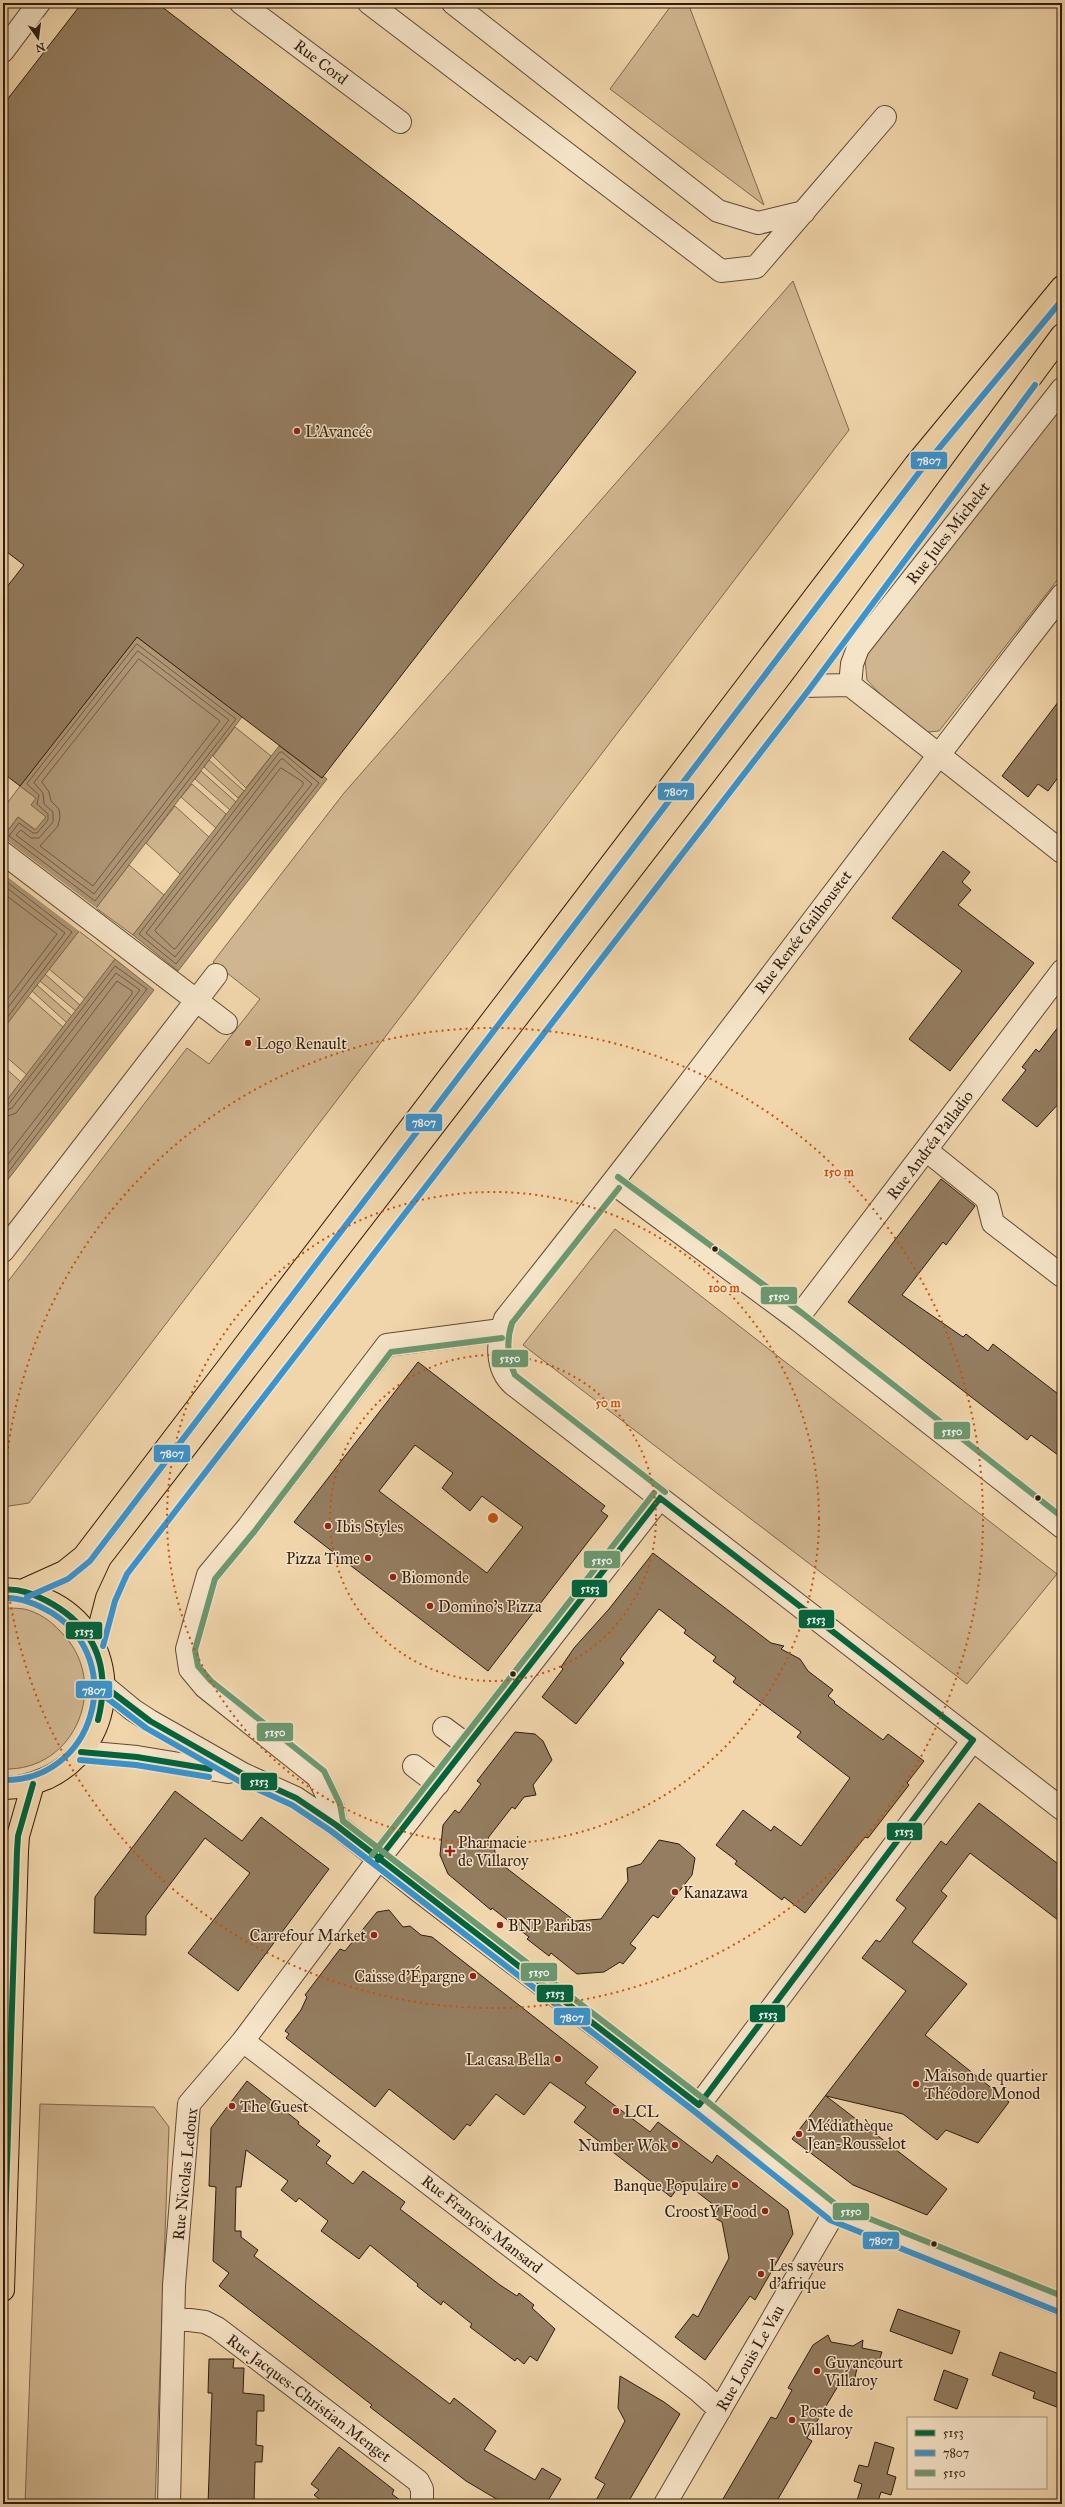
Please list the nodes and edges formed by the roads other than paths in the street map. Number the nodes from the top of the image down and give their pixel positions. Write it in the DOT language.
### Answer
graph roads {
  1 [pos="39,3"];
  2 [pos="241,3"];
  3 [pos="369,3"];
  4 [pos="453,3"];
  5 [pos="3,51"];
  6 [pos="885,117"];
  7 [pos="400,122"];
  8 [pos="804,212"];
  9 [pos="1062,287"];
  10 [pos="1062,335"];
  11 [pos="1062,340"];
  12 [pos="1062,388"];
  13 [pos="1015,397"];
  14 [pos="1062,595"];
  15 [pos="850,685"];
  16 [pos="802,686"];
  17 [pos="937,754"];
  18 [pos="1062,852"];
  19 [pos="3,853"];
  20 [pos="1062,971"];
  21 [pos="216,975"];
  22 [pos="196,1000"];
  23 [pos="226,1022"];
  24 [pos="926,1150"];
  25 [pos="613,1183"];
  26 [pos="3,1251"];
  27 [pos="1062,1276"];
  28 [pos="797,1319"];
  29 [pos="501,1330"];
  30 [pos="660,1498"];
  31 [pos="1062,1527"];
  32 [pos="13,1590"];
  33 [pos="95,1644"];
  34 [pos="104,1686"];
  35 [pos="444,1728"];
  36 [pos="973,1740"];
  37 [pos="467,1745"];
  38 [pos="81,1752"];
  39 [pos="414,1766"];
  40 [pos="243,1774"];
  41 [pos="33,1784"];
  42 [pos="438,1784"];
  43 [pos="3,1788"];
  44 [pos="1062,1809"];
  45 [pos="336,1825"];
  46 [pos="378,1860"];
  47 [pos="243,2041"];
  48 [pos="699,2105"];
  49 [pos="834,2213"];
  50 [pos="3,2290"];
  51 [pos="1061,2302"];
  52 [pos="174,2318"];
  53 [pos="720,2410"];
  54 [pos="168,2504"];
  55 [pos="422,2504"];
  56 [pos="665,2504"];
  1 -- 5 [label="street"];
  2 -- 7 [label="street, Rue Cord"];
  3 -- 8 [label="street"];
  4 -- 8 [label="street"];
  6 -- 8 [label="street"];
  9 -- 32 [label="main road"];
  10 -- 13 [label="main road"];
  11 -- 13 [label="main road"];
  12 -- 15 [label="street, Rue Jules Michelet"];
  13 -- 16 [label="main road"];
  14 -- 17 [label="street, Rue Renée Gailhoustet"];
  15 -- 16 [label="street"];
  15 -- 17 [label="street"];
  16 -- 33 [label="main road"];
  17 -- 18 [label="street"];
  17 -- 25 [label="street, Rue Renée Gailhoustet"];
  19 -- 22 [label="street"];
  20 -- 24 [label="street, Rue Andréa Palladio"];
  21 -- 22 [label="street"];
  22 -- 23 [label="street"];
  22 -- 26 [label="street"];
  24 -- 27 [label="street"];
  24 -- 28 [label="street, Rue Andréa Palladio"];
  25 -- 28 [label="street"];
  25 -- 29 [label="street, Rue Renée Gailhoustet"];
  28 -- 31 [label="street"];
  29 -- 30 [label="street"];
  29 -- 45 [label="street"];
  30 -- 36 [label="street"];
  30 -- 37 [label="street, Rue Nicolas Ledoux"];
  32 -- 33 [label="main road"];
  33 -- 34 [label="main road"];
  34 -- 38 [label="main road"];
  34 -- 40 [label="street"];
  35 -- 37 [label="street"];
  36 -- 44 [label="street"];
  36 -- 48 [label="street"];
  37 -- 42 [label="street, Rue Nicolas Ledoux"];
  38 -- 40 [label="street"];
  38 -- 41 [label="main road"];
  39 -- 42 [label="street"];
  40 -- 45 [label="street"];
  41 -- 43 [label="main road"];
  41 -- 50 [label="main road"];
  42 -- 46 [label="street, Rue Nicolas Ledoux"];
  45 -- 46 [label="street"];
  46 -- 47 [label="street, Rue Nicolas Ledoux"];
  46 -- 48 [label="street"];
  47 -- 52 [label="street, Rue Nicolas Ledoux"];
  47 -- 53 [label="street, Rue François Mansard"];
  48 -- 49 [label="street"];
  49 -- 51 [label="street"];
  49 -- 53 [label="street, Rue Louis Le Vau"];
  52 -- 54 [label="street, Rue Nicolas Ledoux"];
  52 -- 55 [label="street, Rue Jacques-Christian Menget"];
  53 -- 56 [label="street, Rue Louis Le Vau"];
}
